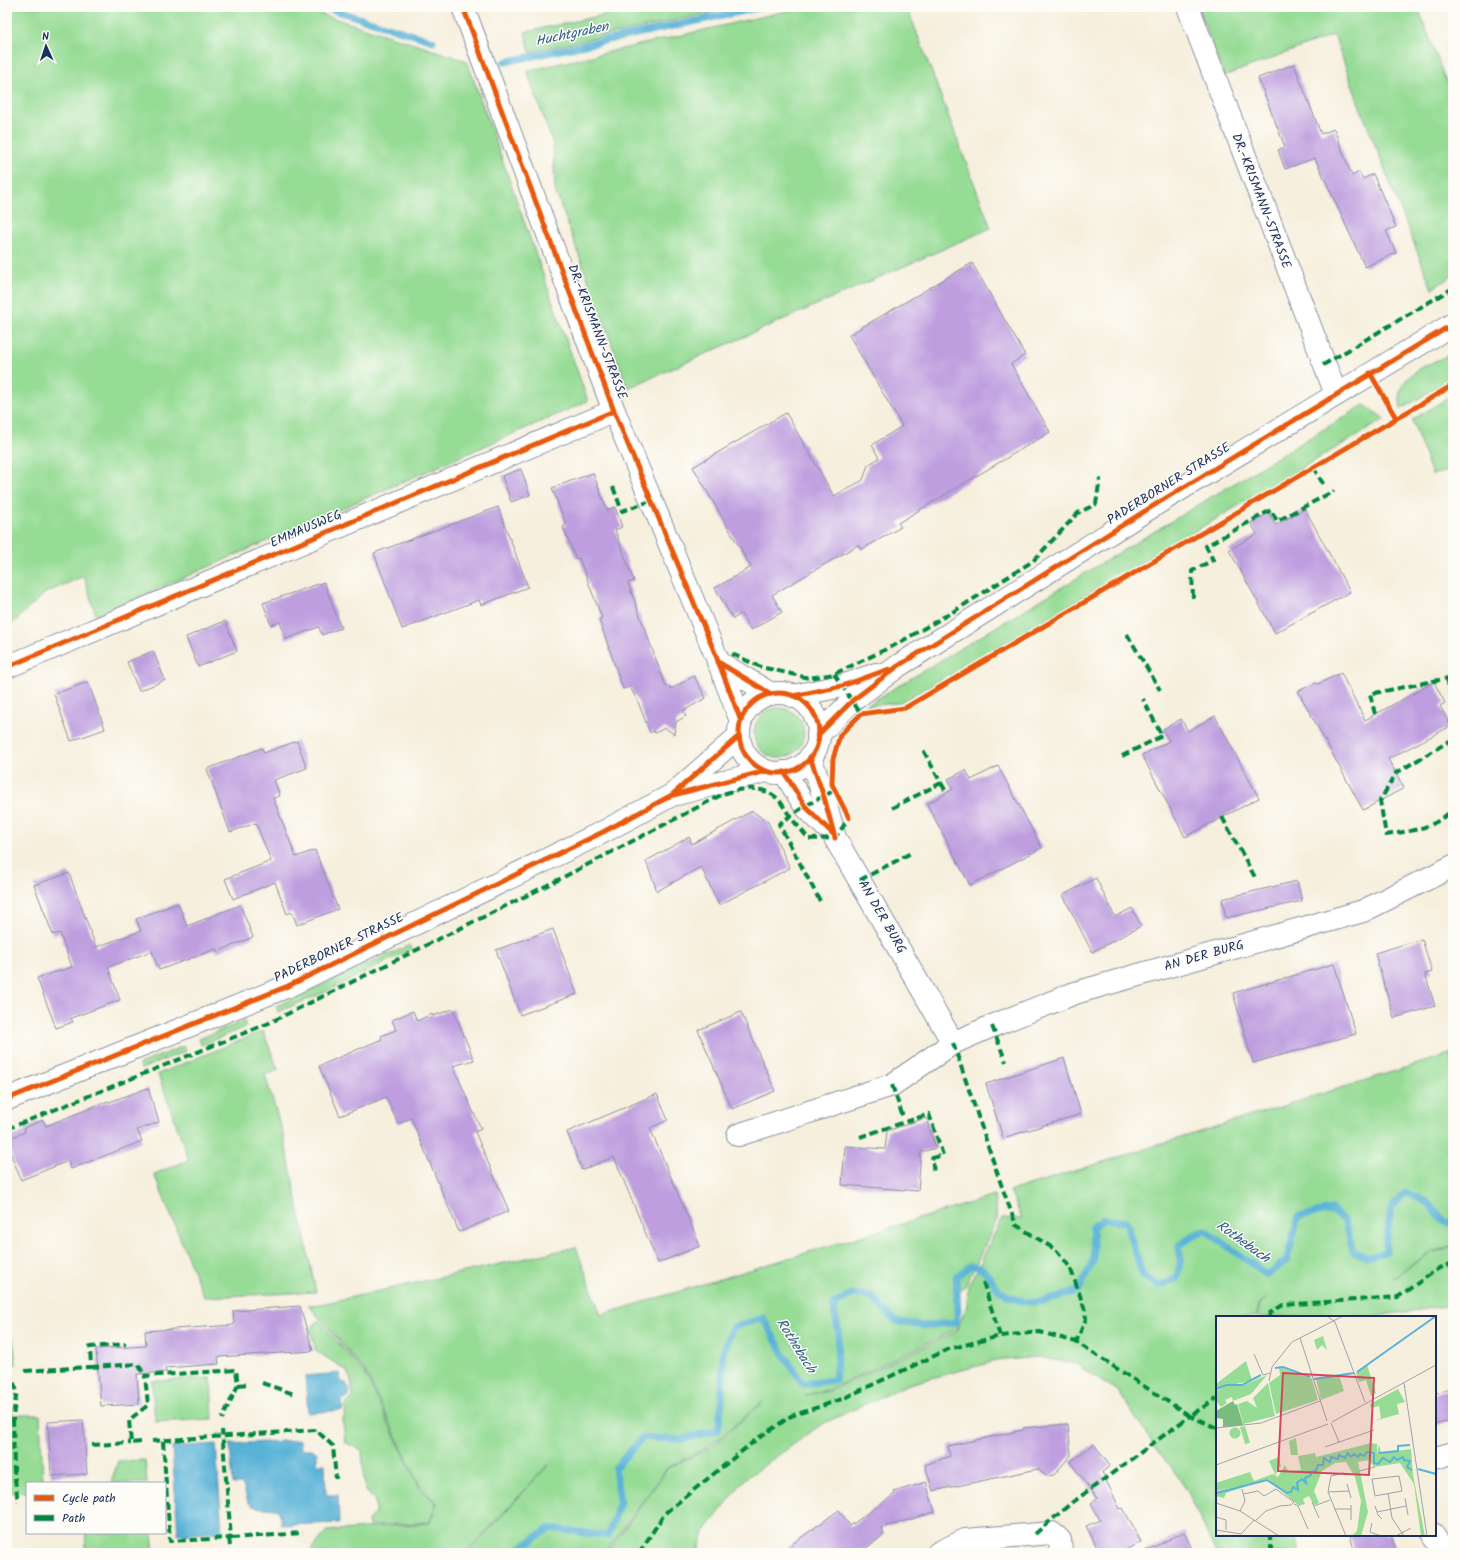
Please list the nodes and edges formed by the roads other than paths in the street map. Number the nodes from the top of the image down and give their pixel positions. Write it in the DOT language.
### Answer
graph roads {
  1 [pos="463,7"];
  2 [pos="1188,7"];
  3 [pos="1453,324"];
  4 [pos="1336,394"];
  5 [pos="614,411"];
  6 [pos="718,662"];
  7 [pos="898,666"];
  8 [pos="7,667"];
  9 [pos="771,694"];
  10 [pos="793,696"];
  11 [pos="740,728"];
  12 [pos="818,735"];
  13 [pos="810,757"];
  14 [pos="775,772"];
  15 [pos="672,795"];
  16 [pos="833,834"];
  17 [pos="1453,866"];
  18 [pos="953,1043"];
  19 [pos="7,1099"];
  20 [pos="738,1135"];
  21 [pos="1453,1452"];
  22 [pos="1436,1458"];
  23 [pos="1434,1536"];
  24 [pos="938,1553"];
  25 [pos="1059,1553"];
  26 [pos="1446,1553"];
  1 -- 5 [label="street, DR.-KRISMANN-STRASSE"];
  2 -- 4 [label="street, DR.-KRISMANN-STRASSE"];
  3 -- 4 [label="street, PADERBORNER STRASSE"];
  4 -- 7 [label="street, PADERBORNER STRASSE"];
  5 -- 6 [label="street, DR.-KRISMANN-STRASSE"];
  5 -- 8 [label="street, EMMAUSWEG"];
  6 -- 9 [label="street"];
  6 -- 11 [label="street, DR.-KRISMANN-STRASSE"];
  7 -- 10 [label="street, PADERBORNER STRASSE"];
  7 -- 12 [label="street, PADERBORNER STRASSE"];
  9 -- 10 [label="street, PADERBORNER STRASSE"];
  9 -- 11 [label="street, PADERBORNER STRASSE"];
  10 -- 12 [label="street, PADERBORNER STRASSE"];
  11 -- 14 [label="street"];
  11 -- 15 [label="street, PADERBORNER STRASSE"];
  12 -- 13 [label="street, PADERBORNER STRASSE"];
  13 -- 14 [label="street, PADERBORNER STRASSE"];
  13 -- 16 [label="street, AN DER BURG"];
  14 -- 15 [label="street, PADERBORNER STRASSE"];
  14 -- 16 [label="street, AN DER BURG"];
  15 -- 19 [label="street, PADERBORNER STRASSE"];
  16 -- 18 [label="street, AN DER BURG"];
  17 -- 18 [label="street, AN DER BURG"];
  18 -- 20 [label="street, AN DER BURG"];
  21 -- 22 [label="street"];
  23 -- 26 [label="street"];
  24 -- 25 [label="street"];
}
